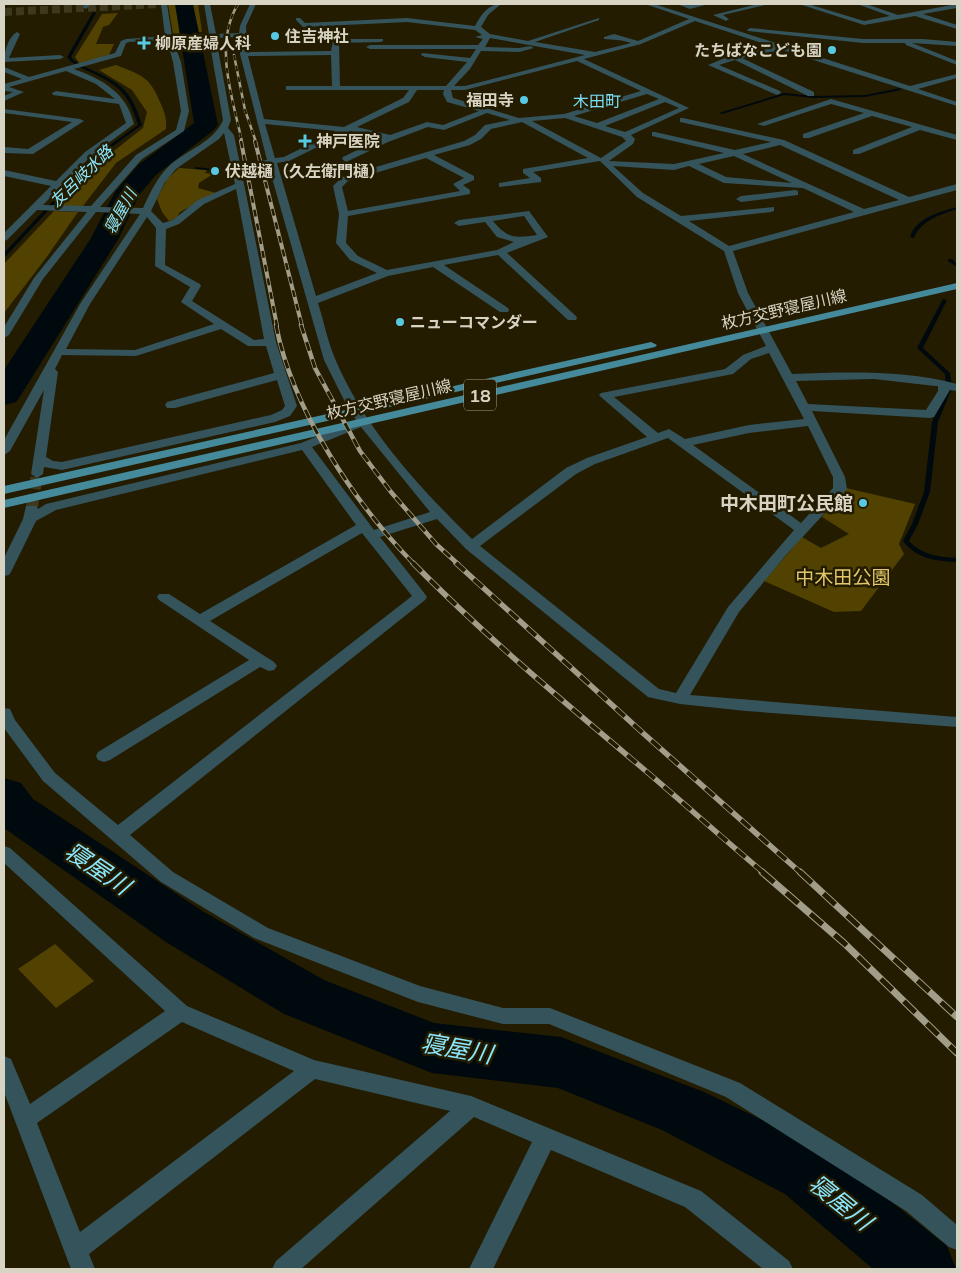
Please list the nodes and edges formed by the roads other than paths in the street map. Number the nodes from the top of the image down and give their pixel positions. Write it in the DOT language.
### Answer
graph roads {
  1 [pos="164,4"];
  2 [pos="207,4"];
  3 [pos="253,4"];
  4 [pos="498,4"];
  5 [pos="648,4"];
  6 [pos="680,4"];
  7 [pos="706,4"];
  8 [pos="766,4"];
  9 [pos="804,4"];
  10 [pos="860,4"];
  11 [pos="913,4"];
  12 [pos="957,6"];
  13 [pos="932,10"];
  14 [pos="914,14"];
  15 [pos="898,17"];
  16 [pos="738,18"];
  17 [pos="298,19"];
  18 [pos="598,19"];
  19 [pos="726,19"];
  20 [pos="698,21"];
  21 [pos="875,21"];
  22 [pos="339,25"];
  23 [pos="477,28"];
  24 [pos="891,28"];
  25 [pos="957,28"];
  26 [pos="862,33"];
  27 [pos="11,34"];
  28 [pos="907,34"];
  29 [pos="210,35"];
  30 [pos="242,35"];
  31 [pos="473,36"];
  32 [pos="488,36"];
  33 [pos="172,37"];
  34 [pos="606,38"];
  35 [pos="883,40"];
  36 [pos="897,40"];
  37 [pos="923,41"];
  38 [pos="528,42"];
  39 [pos="639,43"];
  40 [pos="957,44"];
  41 [pos="549,45"];
  42 [pos="394,46"];
  43 [pos="425,46"];
  44 [pos="335,47"];
  45 [pos="370,47"];
  46 [pos="296,48"];
  47 [pos="480,48"];
  48 [pos="781,48"];
  49 [pos="6,49"];
  50 [pos="244,54"];
  51 [pos="600,55"];
  52 [pos="60,57"];
  53 [pos="735,57"];
  54 [pos="472,60"];
  55 [pos="580,60"];
  56 [pos="957,63"];
  57 [pos="4,69"];
  58 [pos="70,69"];
  59 [pos="957,76"];
  60 [pos="29,79"];
  61 [pos="940,80"];
  62 [pos="99,82"];
  63 [pos="957,85"];
  64 [pos="4,87"];
  65 [pos="289,88"];
  66 [pos="336,88"];
  67 [pos="415,88"];
  68 [pos="448,88"];
  69 [pos="908,89"];
  70 [pos="648,91"];
  71 [pos="56,93"];
  72 [pos="777,93"];
  73 [pos="811,94"];
  74 [pos="46,95"];
  75 [pos="4,99"];
  76 [pos="666,99"];
  77 [pos="122,102"];
  78 [pos="957,104"];
  79 [pos="485,110"];
  80 [pos="4,111"];
  81 [pos="872,113"];
  82 [pos="565,116"];
  83 [pos="521,120"];
  84 [pos="683,120"];
  85 [pos="260,121"];
  86 [pos="761,124"];
  87 [pos="597,126"];
  88 [pos="920,127"];
  89 [pos="224,128"];
  90 [pos="347,129"];
  91 [pos="655,134"];
  92 [pos="625,135"];
  93 [pos="806,136"];
  94 [pos="390,138"];
  95 [pos="957,138"];
  96 [pos="780,142"];
  97 [pos="4,150"];
  98 [pos="856,152"];
  99 [pos="736,153"];
  100 [pos="427,155"];
  101 [pos="346,159"];
  102 [pos="601,160"];
  103 [pos="273,161"];
  104 [pos="690,163"];
  105 [pos="237,167"];
  106 [pos="4,173"];
  107 [pos="58,184"];
  108 [pos="240,185"];
  109 [pos="502,185"];
  110 [pos="806,186"];
  111 [pos="957,187"];
  112 [pos="818,191"];
  113 [pos="741,199"];
  114 [pos="907,200"];
  115 [pos="33,207"];
  116 [pos="96,209"];
  117 [pos="772,209"];
  118 [pos="142,210"];
  119 [pos="862,212"];
  120 [pos="344,214"];
  121 [pos="487,219"];
  122 [pos="679,219"];
  123 [pos="459,223"];
  124 [pos="161,227"];
  125 [pos="4,238"];
  126 [pos="523,242"];
  127 [pos="728,249"];
  128 [pos="500,252"];
  129 [pos="435,264"];
  130 [pos="386,273"];
  131 [pos="957,276"];
  132 [pos="957,286"];
  133 [pos="313,301"];
  134 [pos="504,310"];
  135 [pos="572,318"];
  136 [pos="223,325"];
  137 [pos="761,326"];
  138 [pos="5,331"];
  139 [pos="270,342"];
  140 [pos="772,348"];
  141 [pos="56,358"];
  142 [pos="280,375"];
  143 [pos="790,378"];
  144 [pos="950,385"];
  145 [pos="171,405"];
  146 [pos="804,406"];
  147 [pos="355,410"];
  148 [pos="363,421"];
  149 [pos="812,422"];
  150 [pos="655,437"];
  151 [pos="683,443"];
  152 [pos="305,446"];
  153 [pos="4,451"];
  154 [pos="39,458"];
  155 [pos="37,474"];
  156 [pos="4,490"];
  157 [pos="4,504"];
  158 [pos="438,514"];
  159 [pos="367,530"];
  160 [pos="802,530"];
  161 [pos="471,546"];
  162 [pos="4,572"];
  163 [pos="164,596"];
  164 [pos="201,620"];
  165 [pos="680,699"];
  166 [pos="4,713"];
  167 [pos="957,722"];
  168 [pos="104,756"];
  169 [pos="118,834"];
  170 [pos="4,855"];
  171 [pos="180,1012"];
  172 [pos="4,1065"];
  173 [pos="312,1070"];
  174 [pos="470,1106"];
  175 [pos="25,1120"];
  176 [pos="546,1137"];
  177 [pos="957,1240"];
  178 [pos="79,1259"];
  179 [pos="284,1269"];
  180 [pos="481,1269"];
  181 [pos="781,1269"];
  1 -- 33 [label="street"];
  2 -- 29 [label="street"];
  3 -- 30 [label="street"];
  4 -- 23 [label="street"];
  5 -- 20 [label="street"];
  6 -- 7 [label="street"];
  8 -- 19 [label="street"];
  9 -- 21 [label="street"];
  10 -- 15 [label="street"];
  11 -- 13 [label="street"];
  12 -- 13 [label="street"];
  13 -- 14 [label="street"];
  14 -- 15 [label="street"];
  14 -- 25 [label="street"];
  15 -- 21 [label="street"];
  16 -- 19 [label="street"];
  17 -- 22 [label="street"];
  18 -- 38 [label="street"];
  19 -- 20 [label="street"];
  20 -- 35 [label="street"];
  20 -- 39 [label="street"];
  20 -- 48 [label="street"];
  21 -- 24 [label="street"];
  22 -- 23 [label="street"];
  22 -- 44 [label="street"];
  23 -- 32 [label="street"];
  26 -- 35 [label="street"];
  27 -- 49 [label="street"];
  28 -- 37 [label="street"];
  29 -- 30 [label="street"];
  29 -- 33 [label="street"];
  29 -- 89 [label="street"];
  30 -- 50 [label="street"];
  31 -- 32 [label="street"];
  32 -- 38 [label="street"];
  32 -- 47 [label="street"];
  33 -- 58 [label="street"];
  33 -- 116 [label="street"];
  34 -- 39 [label="street"];
  35 -- 36 [label="street"];
  36 -- 37 [label="street"];
  36 -- 56 [label="street"];
  37 -- 40 [label="street"];
  38 -- 41 [label="street"];
  39 -- 51 [label="street"];
  41 -- 47 [label="street"];
  41 -- 51 [label="street"];
  42 -- 43 [label="street"];
  42 -- 44 [label="street"];
  42 -- 45 [label="street"];
  43 -- 47 [label="street"];
  43 -- 54 [label="street"];
  44 -- 46 [label="street"];
  44 -- 50 [label="street"];
  44 -- 66 [label="street"];
  47 -- 54 [label="street"];
  48 -- 53 [label="street"];
  48 -- 69 [label="street"];
  49 -- 52 [label="street"];
  50 -- 85 [label="street"];
  51 -- 55 [label="street"];
  53 -- 72 [label="street"];
  53 -- 73 [label="street"];
  54 -- 68 [label="street"];
  55 -- 68 [label="street"];
  55 -- 70 [label="street"];
  57 -- 60 [label="street"];
  58 -- 60 [label="street"];
  58 -- 62 [label="street"];
  59 -- 61 [label="street"];
  60 -- 64 [label="street"];
  61 -- 63 [label="street"];
  61 -- 69 [label="street"];
  62 -- 71 [label="street"];
  62 -- 77 [label="street"];
  64 -- 75 [label="street"];
  65 -- 66 [label="street"];
  66 -- 67 [label="street"];
  67 -- 68 [label="street"];
  67 -- 90 [label="street"];
  68 -- 79 [label="street"];
  69 -- 78 [label="street"];
  70 -- 76 [label="street"];
  70 -- 82 [label="street"];
  71 -- 74 [label="street"];
  71 -- 77 [label="street"];
  76 -- 87 [label="street"];
  76 -- 92 [label="street"];
  77 -- 107 [label="street"];
  79 -- 83 [label="street"];
  79 -- 94 [label="street"];
  80 -- 97 [label="street"];
  81 -- 86 [label="street"];
  81 -- 88 [label="street"];
  81 -- 93 [label="street"];
  82 -- 83 [label="street"];
  82 -- 87 [label="street"];
  83 -- 100 [label="street"];
  83 -- 102 [label="street"];
  84 -- 96 [label="street"];
  85 -- 90 [label="street"];
  85 -- 103 [label="street"];
  87 -- 92 [label="street"];
  88 -- 95 [label="street"];
  88 -- 98 [label="street"];
  89 -- 105 [label="street"];
  89 -- 118 [label="street"];
  90 -- 94 [label="street"];
  90 -- 103 [label="street"];
  91 -- 99 [label="street"];
  92 -- 102 [label="street"];
  94 -- 101 [label="street"];
  96 -- 99 [label="street"];
  96 -- 114 [label="street"];
  99 -- 104 [label="street"];
  99 -- 110 [label="street"];
  100 -- 120 [label="street"];
  100 -- 120 [label="street"];
  102 -- 104 [label="street"];
  102 -- 109 [label="street"];
  102 -- 122 [label="street"];
  103 -- 105 [label="street"];
  103 -- 133 [label="street"];
  104 -- 110 [label="street"];
  105 -- 108 [label="street"];
  106 -- 107 [label="street"];
  107 -- 115 [label="street"];
  108 -- 124 [label="street"];
  108 -- 139 [label="street"];
  110 -- 112 [label="street"];
  111 -- 114 [label="street"];
  112 -- 113 [label="street"];
  112 -- 119 [label="street"];
  114 -- 119 [label="street"];
  115 -- 116 [label="street"];
  115 -- 125 [label="street"];
  116 -- 118 [label="street"];
  116 -- 138 [label="street"];
  117 -- 122 [label="street"];
  118 -- 124 [label="street"];
  118 -- 141 [label="street"];
  119 -- 127 [label="street"];
  120 -- 130 [label="street"];
  121 -- 123 [label="street"];
  121 -- 126 [label="street"];
  121 -- 126 [label="street"];
  122 -- 127 [label="street"];
  124 -- 136 [label="street"];
  126 -- 128 [label="street"];
  127 -- 137 [label="street"];
  128 -- 129 [label="street"];
  128 -- 135 [label="street"];
  129 -- 130 [label="street"];
  129 -- 134 [label="street"];
  130 -- 133 [label="street"];
  131 -- 137 [label="main road, 枚方交野寝屋川線 / 18"];
  132 -- 137 [label="main road, 枚方交野寝屋川線 / 18"];
  133 -- 147 [label="street"];
  136 -- 139 [label="street"];
  136 -- 141 [label="street"];
  137 -- 140 [label="street"];
  137 -- 147 [label="main road, 枚方交野寝屋川線 / 18"];
  137 -- 148 [label="main road, 枚方交野寝屋川線 / 18"];
  139 -- 142 [label="street"];
  140 -- 143 [label="street"];
  140 -- 150 [label="street"];
  141 -- 153 [label="street"];
  141 -- 154 [label="street"];
  142 -- 145 [label="street"];
  142 -- 154 [label="street"];
  143 -- 144 [label="street"];
  143 -- 146 [label="street"];
  144 -- 146 [label="street"];
  146 -- 149 [label="street"];
  147 -- 148 [label="street"];
  147 -- 156 [label="main road, 枚方交野寝屋川線 / 18"];
  148 -- 152 [label="street"];
  148 -- 157 [label="main road, 枚方交野寝屋川線 / 18"];
  148 -- 158 [label="street"];
  149 -- 151 [label="street"];
  149 -- 160 [label="street"];
  150 -- 151 [label="street"];
  150 -- 161 [label="street"];
  151 -- 160 [label="street"];
  152 -- 159 [label="street"];
  152 -- 162 [label="street"];
  154 -- 155 [label="street"];
  158 -- 159 [label="street"];
  158 -- 161 [label="street"];
  159 -- 164 [label="street"];
  159 -- 169 [label="street"];
  160 -- 165 [label="street"];
  161 -- 165 [label="street"];
  163 -- 164 [label="street"];
  164 -- 168 [label="street"];
  165 -- 167 [label="street"];
  166 -- 169 [label="street"];
  169 -- 177 [label="street"];
  170 -- 171 [label="street"];
  171 -- 173 [label="street"];
  171 -- 175 [label="street"];
  172 -- 175 [label="street"];
  173 -- 174 [label="street"];
  173 -- 178 [label="street"];
  174 -- 176 [label="street"];
  174 -- 179 [label="street"];
  175 -- 178 [label="street"];
  176 -- 180 [label="street"];
  176 -- 181 [label="street"];
}
